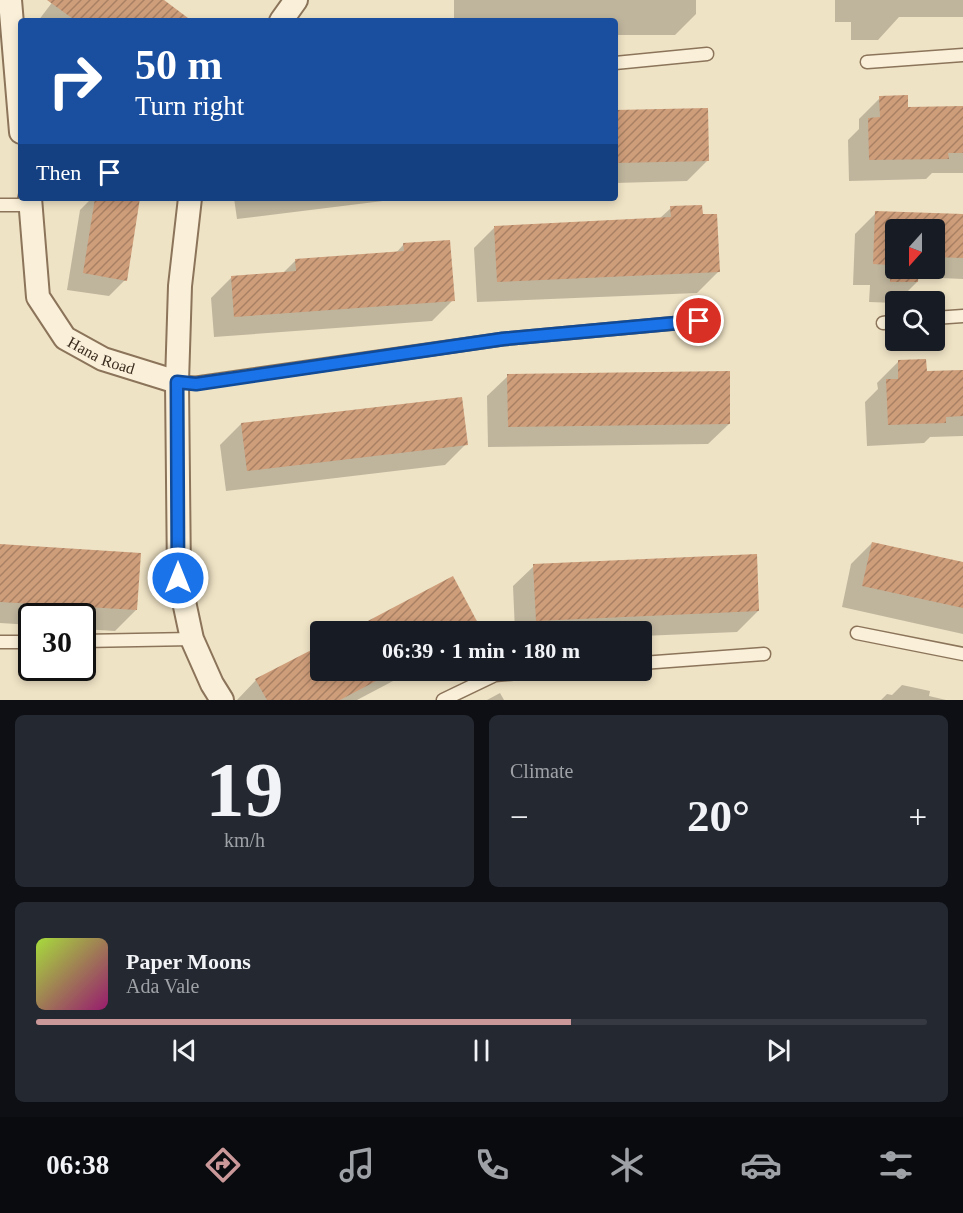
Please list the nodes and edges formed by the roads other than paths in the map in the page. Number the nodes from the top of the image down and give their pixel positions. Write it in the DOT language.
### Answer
graph roads {
  1 [pos="10,0"];
  2 [pos="296,0"];
  3 [pos="283,18"];
  4 [pos="707,54"];
  5 [pos="963,55"];
  6 [pos="867,62"];
  7 [pos="618,63"];
  8 [pos="18,95"];
  9 [pos="190,201"];
  10 [pos="30,202"];
  11 [pos="0,205"];
  12 [pos="963,316"];
  13 [pos="945,317"];
  14 [pos="699,321"];
  15 [pos="177,382"];
  16 [pos="857,633"];
  17 [pos="192,639"];
  18 [pos="96,641"];
  19 [pos="0,642"];
  20 [pos="18,642"];
  21 [pos="764,654"];
  22 [pos="963,654"];
  23 [pos="652,662"];
  24 [pos="483,681"];
  25 [pos="222,700"];
  26 [pos="443,700"];
  1 -- 8 [label="street"];
  2 -- 3 [label="street"];
  4 -- 7 [label="lane"];
  5 -- 6 [label="lane"];
  9 -- 15 [label="street"];
  10 -- 11 [label="lane"];
  10 -- 15 [label="street, Hana Road"];
  12 -- 13 [label="lane"];
  14 -- 15 [label="lane"];
  15 -- 17 [label="street"];
  16 -- 22 [label="lane"];
  17 -- 18 [label="lane"];
  17 -- 25 [label="street"];
  19 -- 20 [label="lane"];
  21 -- 23 [label="lane"];
  24 -- 26 [label="lane"];
}
